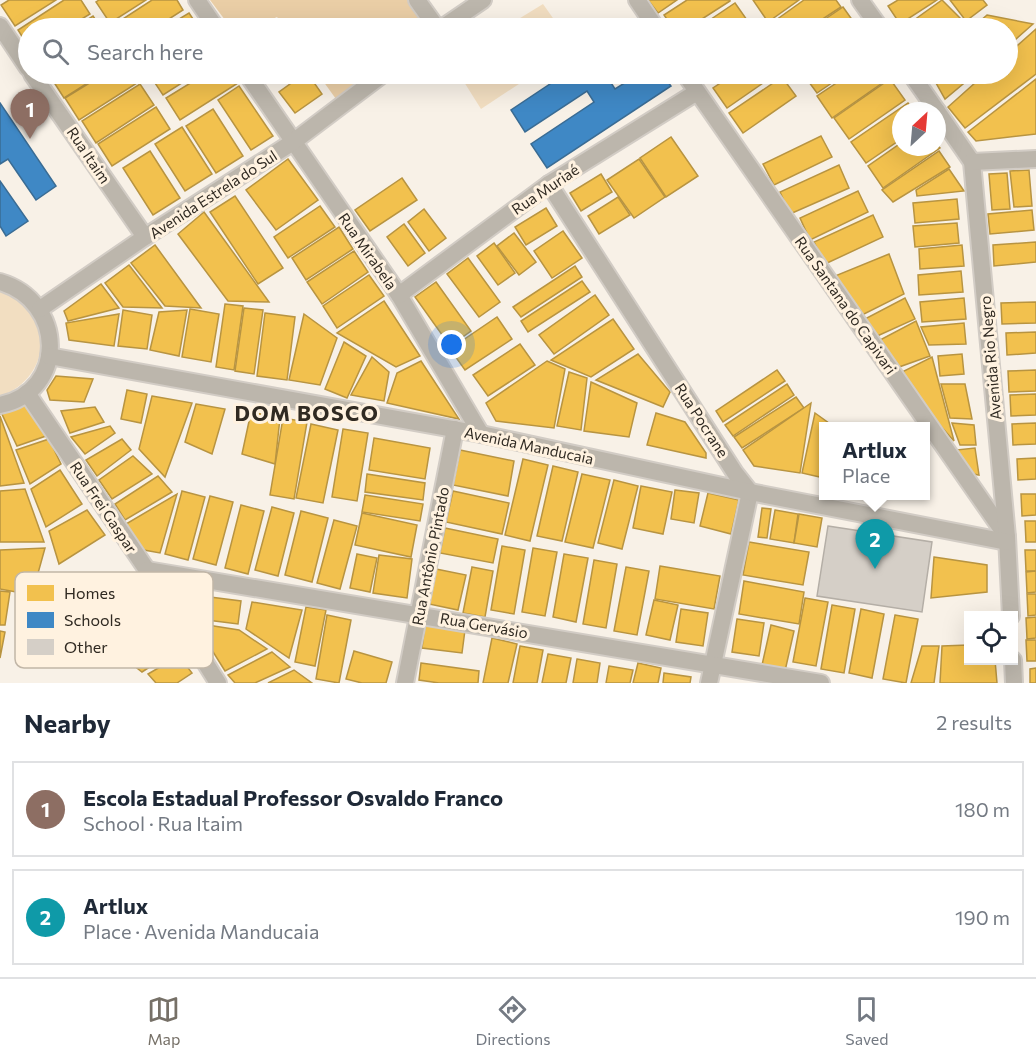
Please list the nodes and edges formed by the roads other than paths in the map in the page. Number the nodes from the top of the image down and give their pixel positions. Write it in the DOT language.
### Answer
graph roads {
  1 [pos="197,0"];
  2 [pos="417,0"];
  3 [pos="483,0"];
  4 [pos="637,0"];
  5 [pos="860,0"];
  6 [pos="209,18"];
  7 [pos="430,18"];
  8 [pos="457,18"];
  9 [pos="649,18"];
  10 [pos="873,18"];
  11 [pos="0,26"];
  12 [pos="18,53"];
  13 [pos="39,84"];
  14 [pos="254,84"];
  15 [pos="370,84"];
  16 [pos="692,84"];
  17 [pos="918,84"];
  18 [pos="697,92"];
  19 [pos="931,102"];
  20 [pos="946,124"];
  21 [pos="293,142"];
  22 [pos="1036,159"];
  23 [pos="972,162"];
  24 [pos="549,184"];
  25 [pos="145,237"];
  26 [pos="0,282"];
  27 [pos="399,296"];
  28 [pos="40,309"];
  29 [pos="49,356"];
  30 [pos="27,393"];
  31 [pos="0,405"];
  32 [pos="926,422"];
  33 [pos="930,428"];
  34 [pos="455,429"];
  35 [pos="481,434"];
  36 [pos="750,492"];
  37 [pos="1007,539"];
  38 [pos="147,570"];
  39 [pos="159,572"];
  40 [pos="213,581"];
  41 [pos="1011,611"];
  42 [pos="418,614"];
  43 [pos="713,665"];
  44 [pos="1013,665"];
  45 [pos="209,668"];
  46 [pos="218,683"];
  47 [pos="405,683"];
  48 [pos="710,683"];
  49 [pos="821,683"];
  50 [pos="1014,683"];
  1 -- 6 [label="street"];
  2 -- 7 [label="street"];
  3 -- 8 [label="street"];
  4 -- 9 [label="street"];
  5 -- 10 [label="street"];
  11 -- 12 [label="street"];
  13 -- 25 [label="street, Rua Itaim"];
  14 -- 21 [label="street, Rua Mirabela"];
  15 -- 21 [label="street, Avenida Estrela do Sul"];
  16 -- 18 [label="street, Rua Santana do Capivari"];
  17 -- 19 [label="street, Avenida Rio Negro"];
  18 -- 24 [label="street, Rua Muriaé"];
  18 -- 32 [label="street, Rua Santana do Capivari"];
  20 -- 23 [label="street, Avenida Rio Negro"];
  21 -- 25 [label="street, Avenida Estrela do Sul"];
  21 -- 27 [label="street, Rua Mirabela"];
  22 -- 23 [label="street"];
  23 -- 37 [label="street, Avenida Rio Negro"];
  24 -- 27 [label="street, Rua Muriaé"];
  24 -- 36 [label="street, Rua Pocrane"];
  25 -- 28 [label="street, Avenida Estrela do Sul"];
  26 -- 28 [label="street"];
  27 -- 35 [label="street, Rua Mirabela"];
  28 -- 29 [label="street"];
  29 -- 30 [label="street"];
  29 -- 34 [label="street, Avenida Manducaia"];
  30 -- 31 [label="street"];
  30 -- 38 [label="street, Rua Frei Gaspar"];
  33 -- 37 [label="street, Rua Santana do Capivari"];
  34 -- 35 [label="street, Avenida Manducaia"];
  34 -- 42 [label="street, Rua Antônio Pintado"];
  35 -- 36 [label="street, Avenida Manducaia"];
  36 -- 37 [label="street, Avenida Manducaia"];
  36 -- 43 [label="street"];
  37 -- 41 [label="street, Avenida Rio Negro"];
  38 -- 39 [label="street, Rua Gervásio"];
  40 -- 42 [label="street, Rua Gervásio"];
  42 -- 43 [label="street, Rua Gervásio"];
  42 -- 47 [label="street, Rua Antônio Pintado"];
  43 -- 48 [label="street"];
  43 -- 49 [label="street, Rua Gervásio"];
  44 -- 50 [label="street"];
  45 -- 46 [label="street, Rua Frei Gaspar"];
}
